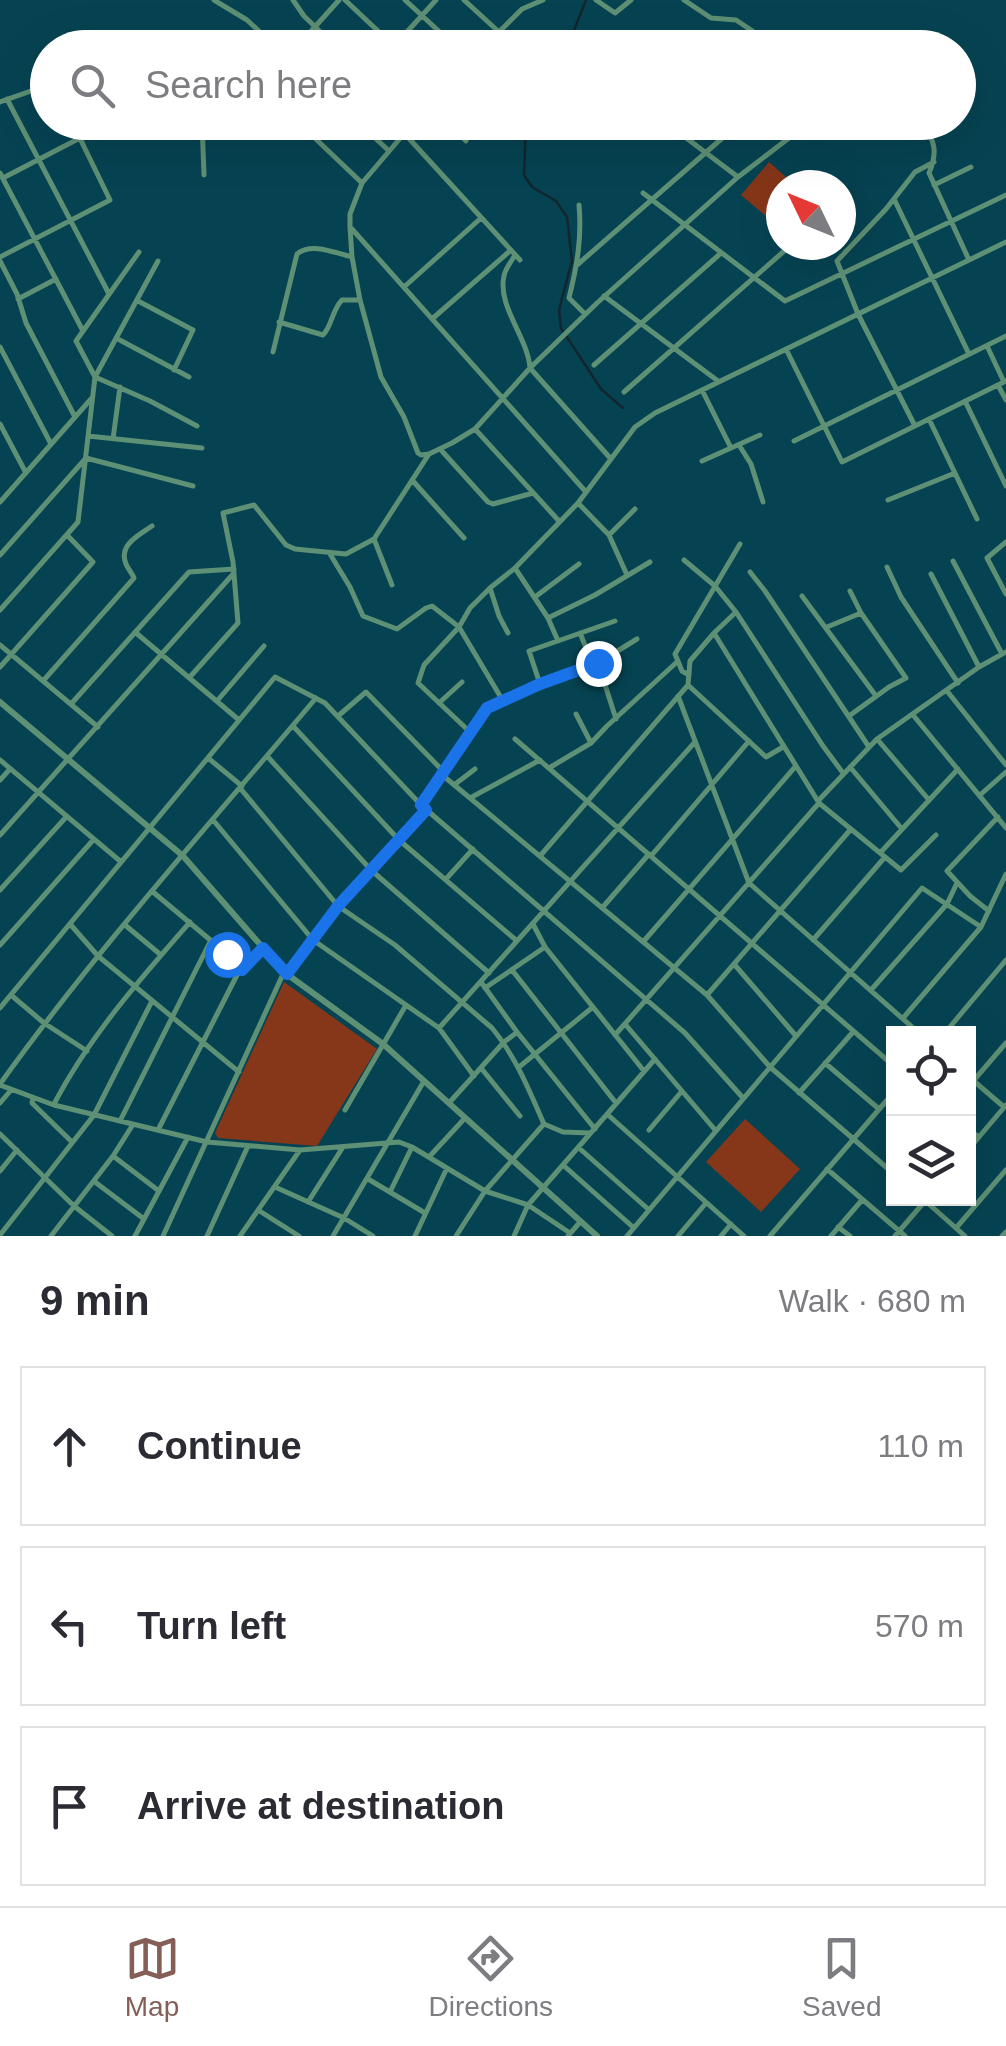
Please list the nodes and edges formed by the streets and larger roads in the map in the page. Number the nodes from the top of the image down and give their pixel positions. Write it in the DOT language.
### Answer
graph roads {
  1 [pos="214,0"];
  2 [pos="293,0"];
  3 [pos="342,0"];
  4 [pos="404,0"];
  5 [pos="436,0"];
  6 [pos="464,0"];
  7 [pos="524,0"];
  8 [pos="543,0"];
  9 [pos="596,0"];
  10 [pos="630,0"];
  11 [pos="684,0"];
  12 [pos="530,6"];
  13 [pos="422,16"];
  14 [pos="315,26"];
  15 [pos="258,30"];
  16 [pos="312,30"];
  17 [pos="319,30"];
  18 [pos="375,30"];
  19 [pos="409,30"];
  20 [pos="437,30"];
  21 [pos="497,30"];
  22 [pos="501,30"];
  23 [pos="751,30"];
  24 [pos="30,91"];
  25 [pos="4,100"];
  26 [pos="76,140"];
  27 [pos="81,140"];
  28 [pos="203,140"];
  29 [pos="316,140"];
  30 [pos="377,140"];
  31 [pos="398,140"];
  32 [pos="410,140"];
  33 [pos="689,140"];
  34 [pos="721,140"];
  35 [pos="786,140"];
  36 [pos="933,140"];
  37 [pos="388,151"];
  38 [pos="706,153"];
  39 [pos="39,159"];
  40 [pos="934,162"];
  41 [pos="971,167"];
  42 [pos="204,175"];
  43 [pos="1,177"];
  44 [pos="738,177"];
  45 [pos="362,184"];
  46 [pos="934,185"];
  47 [pos="643,194"];
  48 [pos="1006,195"];
  49 [pos="894,199"];
  50 [pos="652,200"];
  51 [pos="579,205"];
  52 [pos="481,218"];
  53 [pos="71,220"];
  54 [pos="951,221"];
  55 [pos="684,225"];
  56 [pos="350,227"];
  57 [pos="35,239"];
  58 [pos="913,240"];
  59 [pos="1006,242"];
  60 [pos="138,252"];
  61 [pos="721,253"];
  62 [pos="515,255"];
  63 [pos="352,257"];
  64 [pos="0,259"];
  65 [pos="774,260"];
  66 [pos="970,260"];
  67 [pos="158,261"];
  68 [pos="577,265"];
  69 [pos="842,274"];
  70 [pos="754,278"];
  71 [pos="932,278"];
  72 [pos="56,279"];
  73 [pos="404,287"];
  74 [pos="109,294"];
  75 [pos="604,296"];
  76 [pos="18,298"];
  77 [pos="136,300"];
  78 [pos="360,300"];
  79 [pos="585,314"];
  80 [pos="858,314"];
  81 [pos="432,319"];
  82 [pos="279,322"];
  83 [pos="641,324"];
  84 [pos="82,331"];
  85 [pos="1006,336"];
  86 [pos="116,338"];
  87 [pos="987,346"];
  88 [pos="0,347"];
  89 [pos="674,348"];
  90 [pos="786,349"];
  91 [pos="272,352"];
  92 [pos="969,354"];
  93 [pos="594,366"];
  94 [pos="530,368"];
  95 [pos="174,370"];
  96 [pos="94,378"];
  97 [pos="190,378"];
  98 [pos="719,382"];
  99 [pos="1003,382"];
  100 [pos="120,387"];
  101 [pos="702,390"];
  102 [pos="896,390"];
  103 [pos="624,392"];
  104 [pos="92,398"];
  105 [pos="502,398"];
  106 [pos="1006,400"];
  107 [pos="965,401"];
  108 [pos="76,417"];
  109 [pos="929,419"];
  110 [pos="0,424"];
  111 [pos="198,426"];
  112 [pos="824,426"];
  113 [pos="915,426"];
  114 [pos="474,428"];
  115 [pos="760,435"];
  116 [pos="88,436"];
  117 [pos="113,438"];
  118 [pos="794,441"];
  119 [pos="51,444"];
  120 [pos="739,444"];
  121 [pos="202,448"];
  122 [pos="731,448"];
  123 [pos="440,449"];
  124 [pos="428,454"];
  125 [pos="86,458"];
  126 [pos="611,459"];
  127 [pos="702,462"];
  128 [pos="26,472"];
  129 [pos="955,473"];
  130 [pos="412,480"];
  131 [pos="193,486"];
  132 [pos="1006,486"];
  133 [pos="586,492"];
  134 [pos="533,493"];
  135 [pos="888,500"];
  136 [pos="0,501"];
  137 [pos="762,502"];
  138 [pos="578,503"];
  139 [pos="635,509"];
  140 [pos="977,519"];
  141 [pos="559,521"];
  142 [pos="152,526"];
  143 [pos="67,535"];
  144 [pos="608,535"];
  145 [pos="464,538"];
  146 [pos="374,539"];
  147 [pos="1006,542"];
  148 [pos="740,544"];
  149 [pos="330,553"];
  150 [pos="0,555"];
  151 [pos="684,560"];
  152 [pos="952,561"];
  153 [pos="650,562"];
  154 [pos="578,564"];
  155 [pos="515,568"];
  156 [pos="887,568"];
  157 [pos="234,571"];
  158 [pos="750,572"];
  159 [pos="931,574"];
  160 [pos="627,576"];
  161 [pos="392,585"];
  162 [pos="715,586"];
  163 [pos="490,588"];
  164 [pos="850,591"];
  165 [pos="1006,594"];
  166 [pos="802,596"];
  167 [pos="534,598"];
  168 [pos="0,610"];
  169 [pos="736,612"];
  170 [pos="861,613"];
  171 [pos="548,618"];
  172 [pos="615,620"];
  173 [pos="460,626"];
  174 [pos="825,628"];
  175 [pos="136,632"];
  176 [pos="508,633"];
  177 [pos="580,633"];
  178 [pos="714,633"];
  179 [pos="637,639"];
  180 [pos="558,640"];
  181 [pos="0,645"];
  182 [pos="264,646"];
  183 [pos="1004,652"];
  184 [pos="11,654"];
  185 [pos="162,655"];
  186 [pos="678,661"];
  187 [pos="596,664"];
  188 [pos="0,667"];
  189 [pos="979,668"];
  190 [pos="689,675"];
  191 [pos="189,678"];
  192 [pos="43,681"];
  193 [pos="462,682"];
  194 [pos="958,683"];
  195 [pos="540,684"];
  196 [pos="688,685"];
  197 [pos="947,691"];
  198 [pos="678,696"];
  199 [pos="876,696"];
  200 [pos="316,698"];
  201 [pos="217,701"];
  202 [pos="503,701"];
  203 [pos="0,702"];
  204 [pos="439,703"];
  205 [pos="70,704"];
  206 [pos="576,714"];
  207 [pos="912,714"];
  208 [pos="338,716"];
  209 [pos="849,716"];
  210 [pos="240,720"];
  211 [pos="616,720"];
  212 [pos="292,726"];
  213 [pos="98,727"];
  214 [pos="470,732"];
  215 [pos="515,739"];
  216 [pos="878,739"];
  217 [pos="695,742"];
  218 [pos="748,742"];
  219 [pos="591,744"];
  220 [pos="784,746"];
  221 [pos="869,748"];
  222 [pos="267,756"];
  223 [pos="208,758"];
  224 [pos="0,760"];
  225 [pos="69,760"];
  226 [pos="540,760"];
  227 [pos="796,766"];
  228 [pos="850,767"];
  229 [pos="10,768"];
  230 [pos="549,768"];
  231 [pos="1006,769"];
  232 [pos="476,770"];
  233 [pos="958,770"];
  234 [pos="442,773"];
  235 [pos="843,773"];
  236 [pos="0,780"];
  237 [pos="454,785"];
  238 [pos="712,785"];
  239 [pos="241,787"];
  240 [pos="40,794"];
  241 [pos="980,795"];
  242 [pos="470,798"];
  243 [pos="929,800"];
  244 [pos="588,802"];
  245 [pos="818,802"];
  246 [pos="424,807"];
  247 [pos="67,816"];
  248 [pos="998,816"];
  249 [pos="213,820"];
  250 [pos="150,827"];
  251 [pos="618,828"];
  252 [pos="1006,828"];
  253 [pos="851,829"];
  254 [pos="902,829"];
  255 [pos="936,834"];
  256 [pos="0,835"];
  257 [pos="94,839"];
  258 [pos="399,840"];
  259 [pos="732,840"];
  260 [pos="472,850"];
  261 [pos="650,855"];
  262 [pos="882,855"];
  263 [pos="183,856"];
  264 [pos="540,856"];
  265 [pos="121,862"];
  266 [pos="371,870"];
  267 [pos="1006,874"];
  268 [pos="446,880"];
  269 [pos="570,882"];
  270 [pos="958,882"];
  271 [pos="748,883"];
  272 [pos="689,889"];
  273 [pos="0,890"];
  274 [pos="153,892"];
  275 [pos="947,904"];
  276 [pos="338,906"];
  277 [pos="602,908"];
  278 [pos="544,911"];
  279 [pos="780,911"];
  280 [pos="989,912"];
  281 [pos="720,916"];
  282 [pos="190,922"];
  283 [pos="70,924"];
  284 [pos="532,924"];
  285 [pos="125,925"];
  286 [pos="981,927"];
  287 [pos="211,940"];
  288 [pos="313,940"];
  289 [pos="813,940"];
  290 [pos="517,941"];
  291 [pos="643,942"];
  292 [pos="752,943"];
  293 [pos="0,945"];
  294 [pos="545,947"];
  295 [pos="263,948"];
  296 [pos="160,955"];
  297 [pos="98,956"];
  298 [pos="1006,960"];
  299 [pos="734,964"];
  300 [pos="674,968"];
  301 [pos="242,970"];
  302 [pos="512,970"];
  303 [pos="851,972"];
  304 [pos="285,973"];
  305 [pos="489,973"];
  306 [pos="483,985"];
  307 [pos="133,986"];
  308 [pos="871,990"];
  309 [pos="11,996"];
  310 [pos="707,996"];
  311 [pos="646,1000"];
  312 [pos="152,1001"];
  313 [pos="463,1002"];
  314 [pos="406,1005"];
  315 [pos="822,1006"];
  316 [pos="593,1007"];
  317 [pos="0,1008"];
  318 [pos="171,1017"];
  319 [pos="902,1018"];
  320 [pos="44,1022"];
  321 [pos="625,1024"];
  322 [pos="911,1026"];
  323 [pos="951,1026"];
  324 [pos="439,1028"];
  325 [pos="517,1032"];
  326 [pos="852,1032"];
  327 [pos="561,1033"];
  328 [pos="615,1035"];
  329 [pos="796,1036"];
  330 [pos="203,1042"];
  331 [pos="504,1042"];
  332 [pos="1006,1043"];
  333 [pos="384,1044"];
  334 [pos="87,1051"];
  335 [pos="534,1054"];
  336 [pos="655,1059"];
  337 [pos="886,1060"];
  338 [pos="825,1063"];
  339 [pos="519,1067"];
  340 [pos="481,1068"];
  341 [pos="770,1068"];
  342 [pos="644,1071"];
  343 [pos="238,1072"];
  344 [pos="976,1073"];
  345 [pos="474,1076"];
  346 [pos="424,1081"];
  347 [pos="976,1082"];
  348 [pos="0,1085"];
  349 [pos="11,1089"];
  350 [pos="682,1091"];
  351 [pos="799,1093"];
  352 [pos="33,1098"];
  353 [pos="744,1098"];
  354 [pos="886,1101"];
  355 [pos="0,1103"];
  356 [pos="449,1103"];
  357 [pos="616,1104"];
  358 [pos="54,1105"];
  359 [pos="1006,1107"];
  360 [pos="879,1109"];
  361 [pos="345,1110"];
  362 [pos="607,1114"];
  363 [pos="94,1115"];
  364 [pos="520,1116"];
  365 [pos="465,1118"];
  366 [pos="120,1121"];
  367 [pos="133,1124"];
  368 [pos="544,1124"];
  369 [pos="158,1130"];
  370 [pos="592,1130"];
  371 [pos="650,1130"];
  372 [pos="716,1130"];
  373 [pos="0,1134"];
  374 [pos="976,1135"];
  375 [pos="979,1137"];
  376 [pos="188,1138"];
  377 [pos="853,1139"];
  378 [pos="976,1141"];
  379 [pos="72,1142"];
  380 [pos="207,1142"];
  381 [pos="390,1143"];
  382 [pos="248,1146"];
  383 [pos="343,1147"];
  384 [pos="412,1148"];
  385 [pos="579,1148"];
  386 [pos="17,1149"];
  387 [pos="300,1150"];
  388 [pos="114,1156"];
  389 [pos="429,1157"];
  390 [pos="513,1160"];
  391 [pos="563,1165"];
  392 [pos="886,1167"];
  393 [pos="446,1168"];
  394 [pos="828,1169"];
  395 [pos="1006,1170"];
  396 [pos="0,1171"];
  397 [pos="46,1176"];
  398 [pos="677,1176"];
  399 [pos="368,1179"];
  400 [pos="94,1181"];
  401 [pos="274,1187"];
  402 [pos="543,1188"];
  403 [pos="160,1191"];
  404 [pos="485,1191"];
  405 [pos="390,1192"];
  406 [pos="862,1199"];
  407 [pos="308,1202"];
  408 [pos="706,1203"];
  409 [pos="74,1206"];
  410 [pos="528,1206"];
  411 [pos="920,1206"];
  412 [pos="932,1206"];
  413 [pos="648,1209"];
  414 [pos="258,1210"];
  415 [pos="425,1213"];
  416 [pos="344,1218"];
  417 [pos="144,1219"];
  418 [pos="580,1221"];
  419 [pos="731,1224"];
  420 [pos="634,1228"];
  421 [pos="838,1228"];
  422 [pos="956,1228"];
  423 [pos="900,1234"];
  424 [pos="54,1235"];
  425 [pos="569,1235"];
  426 [pos="0,1236"];
  427 [pos="112,1236"];
  428 [pos="135,1236"];
  429 [pos="163,1236"];
  430 [pos="207,1236"];
  431 [pos="240,1236"];
  432 [pos="300,1236"];
  433 [pos="333,1236"];
  434 [pos="374,1236"];
  435 [pos="414,1236"];
  436 [pos="456,1236"];
  437 [pos="514,1236"];
  438 [pos="597,1236"];
  439 [pos="627,1236"];
  440 [pos="678,1236"];
  441 [pos="721,1236"];
  442 [pos="744,1236"];
  443 [pos="770,1236"];
  444 [pos="831,1236"];
  445 [pos="850,1236"];
  446 [pos="966,1236"];
  1 -- 15 [label="street"];
  2 -- 14 [label="street"];
  3 -- 14 [label="street"];
  3 -- 18 [label="street"];
  4 -- 13 [label="street"];
  5 -- 13 [label="street"];
  6 -- 21 [label="street"];
  7 -- 12 [label="street"];
  8 -- 12 [label="street"];
  9 -- 10 [label="street"];
  11 -- 23 [label="street"];
  12 -- 22 [label="street"];
  13 -- 19 [label="street"];
  13 -- 20 [label="street"];
  14 -- 16 [label="street"];
  14 -- 17 [label="street"];
  24 -- 25 [label="street"];
  25 -- 39 [label="street"];
  26 -- 39 [label="street"];
  27 -- 53 [label="street"];
  28 -- 42 [label="street"];
  29 -- 45 [label="street"];
  30 -- 37 [label="street"];
  31 -- 37 [label="street"];
  32 -- 52 [label="street"];
  33 -- 38 [label="street"];
  34 -- 38 [label="street"];
  35 -- 44 [label="street"];
  36 -- 40 [label="street"];
  37 -- 45 [label="street"];
  38 -- 44 [label="street"];
  38 -- 50 [label="street"];
  39 -- 43 [label="street"];
  39 -- 53 [label="street"];
  40 -- 46 [label="street"];
  40 -- 49 [label="street"];
  41 -- 46 [label="street"];
  43 -- 57 [label="street"];
  44 -- 55 [label="street"];
  45 -- 56 [label="street"];
  46 -- 54 [label="street"];
  47 -- 50 [label="street"];
  48 -- 54 [label="street"];
  49 -- 58 [label="street"];
  49 -- 69 [label="street"];
  50 -- 55 [label="street"];
  50 -- 68 [label="street"];
  51 -- 68 [label="street"];
  52 -- 62 [label="street"];
  52 -- 73 [label="street"];
  53 -- 57 [label="street"];
  53 -- 74 [label="street"];
  54 -- 58 [label="street"];
  54 -- 66 [label="street"];
  55 -- 61 [label="street"];
  55 -- 75 [label="street"];
  56 -- 63 [label="street"];
  56 -- 73 [label="street"];
  57 -- 64 [label="street"];
  57 -- 72 [label="street"];
  58 -- 69 [label="street"];
  58 -- 71 [label="street"];
  59 -- 66 [label="street"];
  60 -- 74 [label="street"];
  61 -- 70 [label="street"];
  61 -- 83 [label="street"];
  62 -- 81 [label="street"];
  62 -- 94 [label="street"];
  63 -- 78 [label="street"];
  63 -- 82 [label="street"];
  64 -- 76 [label="street"];
  65 -- 70 [label="street"];
  66 -- 71 [label="street"];
  67 -- 77 [label="street"];
  68 -- 79 [label="street"];
  69 -- 70 [label="street"];
  69 -- 80 [label="street"];
  70 -- 89 [label="street"];
  71 -- 80 [label="street"];
  71 -- 92 [label="street"];
  72 -- 76 [label="street"];
  72 -- 84 [label="street"];
  73 -- 81 [label="street"];
  74 -- 84 [label="street"];
  75 -- 79 [label="street"];
  75 -- 83 [label="street"];
  76 -- 108 [label="street"];
  77 -- 86 [label="street"];
  77 -- 95 [label="street"];
  78 -- 82 [label="street"];
  78 -- 124 [label="street"];
  79 -- 94 [label="street"];
  80 -- 90 [label="street"];
  80 -- 102 [label="street"];
  81 -- 105 [label="street"];
  82 -- 91 [label="street"];
  83 -- 89 [label="street"];
  83 -- 93 [label="street"];
  84 -- 96 [label="street"];
  85 -- 87 [label="street"];
  86 -- 95 [label="street"];
  86 -- 96 [label="street"];
  87 -- 92 [label="street"];
  87 -- 99 [label="street"];
  88 -- 119 [label="street"];
  89 -- 98 [label="street"];
  89 -- 103 [label="street"];
  90 -- 98 [label="street"];
  90 -- 112 [label="street"];
  92 -- 102 [label="street"];
  94 -- 105 [label="street"];
  94 -- 126 [label="street"];
  95 -- 97 [label="street"];
  96 -- 100 [label="street"];
  96 -- 104 [label="street"];
  98 -- 101 [label="street"];
  99 -- 106 [label="street"];
  99 -- 107 [label="street"];
  100 -- 111 [label="street"];
  100 -- 117 [label="street"];
  101 -- 122 [label="street"];
  101 -- 126 [label="street"];
  102 -- 112 [label="street"];
  102 -- 113 [label="street"];
  104 -- 108 [label="street"];
  104 -- 116 [label="street"];
  105 -- 114 [label="street"];
  105 -- 133 [label="street"];
  107 -- 109 [label="street"];
  107 -- 132 [label="street"];
  108 -- 119 [label="street"];
  109 -- 113 [label="street"];
  109 -- 129 [label="street"];
  110 -- 128 [label="street"];
  112 -- 113 [label="street"];
  112 -- 118 [label="street"];
  114 -- 123 [label="street"];
  114 -- 134 [label="street"];
  115 -- 120 [label="street"];
  116 -- 117 [label="street"];
  116 -- 125 [label="street"];
  117 -- 121 [label="street"];
  119 -- 128 [label="street"];
  120 -- 122 [label="street"];
  120 -- 137 [label="street"];
  122 -- 127 [label="street"];
  123 -- 124 [label="street"];
  123 -- 134 [label="street"];
  124 -- 130 [label="street"];
  125 -- 131 [label="street"];
  125 -- 143 [label="street"];
  125 -- 150 [label="street"];
  126 -- 133 [label="street"];
  128 -- 136 [label="street"];
  129 -- 135 [label="street"];
  129 -- 140 [label="street"];
  130 -- 145 [label="street"];
  130 -- 146 [label="street"];
  133 -- 138 [label="street"];
  134 -- 141 [label="street"];
  138 -- 141 [label="street"];
  138 -- 144 [label="street"];
  139 -- 144 [label="street"];
  141 -- 155 [label="street"];
  142 -- 192 [label="street"];
  143 -- 168 [label="street"];
  143 -- 184 [label="street"];
  144 -- 160 [label="street"];
  146 -- 149 [label="street"];
  146 -- 161 [label="street"];
  147 -- 165 [label="street"];
  148 -- 162 [label="street"];
  149 -- 157 [label="street"];
  149 -- 173 [label="street"];
  151 -- 162 [label="street"];
  152 -- 183 [label="street"];
  153 -- 160 [label="street"];
  154 -- 167 [label="street"];
  155 -- 163 [label="street"];
  155 -- 167 [label="street"];
  156 -- 194 [label="street"];
  157 -- 175 [label="street"];
  157 -- 185 [label="street"];
  157 -- 191 [label="street"];
  158 -- 209 [label="street"];
  159 -- 189 [label="street"];
  160 -- 171 [label="street"];
  162 -- 169 [label="street"];
  162 -- 186 [label="street"];
  163 -- 173 [label="street"];
  163 -- 176 [label="street"];
  164 -- 170 [label="street"];
  166 -- 174 [label="street"];
  167 -- 171 [label="street"];
  169 -- 178 [label="street"];
  169 -- 235 [label="street"];
  170 -- 174 [label="street"];
  170 -- 199 [label="street"];
  171 -- 180 [label="street"];
  172 -- 177 [label="street"];
  173 -- 202 [label="street"];
  173 -- 204 [label="street"];
  174 -- 199 [label="street"];
  175 -- 185 [label="street"];
  175 -- 205 [label="street"];
  177 -- 180 [label="street"];
  177 -- 187 [label="street"];
  178 -- 190 [label="street"];
  178 -- 220 [label="street"];
  179 -- 187 [label="street"];
  180 -- 195 [label="street"];
  181 -- 184 [label="street"];
  182 -- 201 [label="street"];
  183 -- 189 [label="street"];
  184 -- 188 [label="street"];
  184 -- 192 [label="street"];
  185 -- 191 [label="street"];
  185 -- 213 [label="street"];
  186 -- 190 [label="street"];
  186 -- 211 [label="street"];
  187 -- 195 [label="street"];
  187 -- 211 [label="street"];
  189 -- 194 [label="street"];
  190 -- 196 [label="street"];
  191 -- 201 [label="street"];
  192 -- 205 [label="street"];
  193 -- 204 [label="street"];
  194 -- 197 [label="street"];
  195 -- 202 [label="street"];
  196 -- 198 [label="street"];
  196 -- 218 [label="street"];
  197 -- 207 [label="street"];
  197 -- 231 [label="street"];
  198 -- 217 [label="street"];
  198 -- 244 [label="street"];
  199 -- 209 [label="street"];
  200 -- 208 [label="street"];
  200 -- 210 [label="street"];
  200 -- 212 [label="street"];
  201 -- 210 [label="street"];
  202 -- 214 [label="street"];
  203 -- 225 [label="street"];
  204 -- 214 [label="street"];
  205 -- 213 [label="street"];
  206 -- 219 [label="street"];
  207 -- 216 [label="street"];
  207 -- 233 [label="street"];
  208 -- 234 [label="street"];
  208 -- 246 [label="street"];
  209 -- 221 [label="street"];
  210 -- 223 [label="street"];
  211 -- 219 [label="street"];
  212 -- 222 [label="street"];
  212 -- 258 [label="street"];
  213 -- 225 [label="street"];
  214 -- 234 [label="street"];
  215 -- 226 [label="street"];
  216 -- 221 [label="street"];
  216 -- 243 [label="street"];
  217 -- 238 [label="street"];
  217 -- 251 [label="street"];
  218 -- 220 [label="street"];
  218 -- 238 [label="street"];
  219 -- 230 [label="street"];
  220 -- 227 [label="street"];
  221 -- 228 [label="street"];
  222 -- 239 [label="street"];
  222 -- 266 [label="street"];
  223 -- 239 [label="street"];
  223 -- 250 [label="street"];
  224 -- 229 [label="street"];
  225 -- 240 [label="street"];
  225 -- 250 [label="street"];
  226 -- 230 [label="street"];
  226 -- 242 [label="street"];
  227 -- 245 [label="street"];
  227 -- 259 [label="street"];
  228 -- 235 [label="street"];
  228 -- 254 [label="street"];
  229 -- 236 [label="street"];
  229 -- 240 [label="street"];
  230 -- 244 [label="street"];
  231 -- 241 [label="street"];
  232 -- 237 [label="street"];
  233 -- 241 [label="street"];
  233 -- 243 [label="street"];
  234 -- 237 [label="street"];
  234 -- 246 [label="street"];
  235 -- 245 [label="street"];
  237 -- 242 [label="street"];
  238 -- 259 [label="street"];
  238 -- 261 [label="street"];
  239 -- 249 [label="street"];
  239 -- 276 [label="street"];
  240 -- 247 [label="street"];
  240 -- 256 [label="street"];
  241 -- 248 [label="street"];
  242 -- 264 [label="street"];
  243 -- 254 [label="street"];
  244 -- 251 [label="street"];
  244 -- 264 [label="street"];
  245 -- 253 [label="street"];
  245 -- 271 [label="street"];
  246 -- 258 [label="street"];
  246 -- 260 [label="street"];
  247 -- 257 [label="street"];
  247 -- 273 [label="street"];
  248 -- 252 [label="street"];
  248 -- 270 [label="street"];
  249 -- 263 [label="street"];
  249 -- 288 [label="street"];
  250 -- 263 [label="street"];
  250 -- 265 [label="street"];
  251 -- 261 [label="street"];
  251 -- 269 [label="street"];
  253 -- 262 [label="street"];
  253 -- 279 [label="street"];
  254 -- 262 [label="street"];
  255 -- 262 [label="street"];
  257 -- 265 [label="street"];
  257 -- 293 [label="street"];
  258 -- 266 [label="street"];
  258 -- 268 [label="street"];
  259 -- 271 [label="street"];
  259 -- 272 [label="street"];
  260 -- 268 [label="street"];
  260 -- 278 [label="street"];
  261 -- 272 [label="street"];
  261 -- 277 [label="street"];
  262 -- 289 [label="street"];
  263 -- 274 [label="street"];
  263 -- 295 [label="street"];
  264 -- 269 [label="street"];
  265 -- 283 [label="street"];
  266 -- 276 [label="street"];
  266 -- 305 [label="street"];
  267 -- 280 [label="street"];
  268 -- 290 [label="street"];
  269 -- 277 [label="street"];
  269 -- 278 [label="street"];
  270 -- 275 [label="street"];
  270 -- 280 [label="street"];
  271 -- 279 [label="street"];
  271 -- 281 [label="street"];
  272 -- 281 [label="street"];
  272 -- 291 [label="street"];
  274 -- 282 [label="street"];
  274 -- 285 [label="street"];
  275 -- 286 [label="street"];
  275 -- 303 [label="street"];
  275 -- 308 [label="street"];
  276 -- 288 [label="street"];
  276 -- 313 [label="street"];
  277 -- 291 [label="street"];
  278 -- 284 [label="street"];
  278 -- 311 [label="street"];
  279 -- 289 [label="street"];
  279 -- 292 [label="street"];
  280 -- 286 [label="street"];
  281 -- 292 [label="street"];
  281 -- 300 [label="street"];
  282 -- 287 [label="street"];
  282 -- 296 [label="street"];
  283 -- 297 [label="street"];
  283 -- 309 [label="street"];
  284 -- 290 [label="street"];
  284 -- 294 [label="street"];
  285 -- 296 [label="street"];
  285 -- 297 [label="street"];
  286 -- 319 [label="street"];
  287 -- 301 [label="street"];
  287 -- 318 [label="street"];
  288 -- 304 [label="street"];
  288 -- 314 [label="street"];
  289 -- 303 [label="street"];
  290 -- 305 [label="street"];
  291 -- 300 [label="street"];
  292 -- 299 [label="street"];
  292 -- 315 [label="street"];
  294 -- 302 [label="street"];
  294 -- 316 [label="street"];
  295 -- 301 [label="street"];
  295 -- 304 [label="street"];
  296 -- 307 [label="street"];
  297 -- 307 [label="street"];
  297 -- 320 [label="street"];
  298 -- 323 [label="street"];
  299 -- 310 [label="street"];
  299 -- 329 [label="street"];
  300 -- 310 [label="street"];
  300 -- 311 [label="street"];
  301 -- 330 [label="street"];
  302 -- 306 [label="street"];
  302 -- 327 [label="street"];
  303 -- 308 [label="street"];
  303 -- 315 [label="street"];
  304 -- 333 [label="street"];
  304 -- 343 [label="street"];
  305 -- 306 [label="street"];
  306 -- 313 [label="street"];
  306 -- 325 [label="street"];
  307 -- 312 [label="street"];
  307 -- 334 [label="street"];
  308 -- 319 [label="street"];
  309 -- 317 [label="street"];
  309 -- 320 [label="street"];
  310 -- 341 [label="street"];
  311 -- 321 [label="street"];
  311 -- 353 [label="street"];
  312 -- 318 [label="street"];
  312 -- 363 [label="street"];
  313 -- 324 [label="street"];
  313 -- 331 [label="street"];
  314 -- 324 [label="street"];
  314 -- 333 [label="street"];
  315 -- 326 [label="street"];
  315 -- 329 [label="street"];
  316 -- 327 [label="street"];
  316 -- 328 [label="street"];
  318 -- 330 [label="street"];
  318 -- 366 [label="street"];
  319 -- 322 [label="street"];
  320 -- 334 [label="street"];
  320 -- 348 [label="street"];
  321 -- 328 [label="street"];
  321 -- 336 [label="street"];
  324 -- 345 [label="street"];
  325 -- 331 [label="street"];
  325 -- 335 [label="street"];
  326 -- 337 [label="street"];
  326 -- 338 [label="street"];
  327 -- 335 [label="street"];
  327 -- 357 [label="street"];
  328 -- 342 [label="street"];
  329 -- 341 [label="street"];
  330 -- 343 [label="street"];
  330 -- 369 [label="street"];
  331 -- 339 [label="street"];
  331 -- 340 [label="street"];
  332 -- 344 [label="street"];
  333 -- 346 [label="street"];
  333 -- 361 [label="street"];
  334 -- 358 [label="street"];
  335 -- 339 [label="street"];
  335 -- 370 [label="street"];
  336 -- 342 [label="street"];
  336 -- 350 [label="street"];
  338 -- 351 [label="street"];
  338 -- 360 [label="street"];
  339 -- 368 [label="street"];
  340 -- 345 [label="street"];
  340 -- 364 [label="street"];
  341 -- 351 [label="street"];
  341 -- 353 [label="street"];
  342 -- 357 [label="street"];
  343 -- 380 [label="street"];
  345 -- 356 [label="street"];
  346 -- 356 [label="street"];
  346 -- 381 [label="street"];
  347 -- 359 [label="street"];
  348 -- 349 [label="street"];
  349 -- 352 [label="street"];
  349 -- 355 [label="street"];
  350 -- 371 [label="street"];
  350 -- 372 [label="street"];
  351 -- 377 [label="street"];
  352 -- 358 [label="street"];
  352 -- 379 [label="street"];
  353 -- 372 [label="street"];
  354 -- 360 [label="street"];
  356 -- 365 [label="street"];
  357 -- 362 [label="street"];
  358 -- 363 [label="street"];
  359 -- 375 [label="street"];
  360 -- 377 [label="street"];
  362 -- 370 [label="street"];
  362 -- 398 [label="street"];
  363 -- 366 [label="street"];
  363 -- 379 [label="street"];
  365 -- 389 [label="street"];
  365 -- 390 [label="street"];
  366 -- 367 [label="street"];
  367 -- 369 [label="street"];
  367 -- 388 [label="street"];
  368 -- 370 [label="street"];
  368 -- 390 [label="street"];
  369 -- 376 [label="street"];
  370 -- 385 [label="street"];
  372 -- 398 [label="street"];
  373 -- 386 [label="street"];
  374 -- 375 [label="street"];
  375 -- 378 [label="street"];
  376 -- 380 [label="street"];
  376 -- 403 [label="street"];
  377 -- 392 [label="street"];
  377 -- 394 [label="street"];
  379 -- 397 [label="street"];
  380 -- 382 [label="street"];
  380 -- 429 [label="street"];
  381 -- 383 [label="street"];
  381 -- 384 [label="street"];
  381 -- 399 [label="street"];
  382 -- 387 [label="street"];
  382 -- 430 [label="street"];
  383 -- 387 [label="street"];
  383 -- 407 [label="street"];
  384 -- 389 [label="street"];
  384 -- 405 [label="street"];
  385 -- 391 [label="street"];
  385 -- 413 [label="street"];
  386 -- 396 [label="street"];
  386 -- 397 [label="street"];
  387 -- 401 [label="street"];
  388 -- 400 [label="street"];
  388 -- 403 [label="street"];
  389 -- 393 [label="street"];
  390 -- 402 [label="street"];
  390 -- 404 [label="street"];
  391 -- 402 [label="street"];
  391 -- 420 [label="street"];
  393 -- 404 [label="street"];
  393 -- 415 [label="street"];
  394 -- 406 [label="street"];
  394 -- 443 [label="street"];
  395 -- 422 [label="street"];
  397 -- 409 [label="street"];
  397 -- 426 [label="street"];
  398 -- 408 [label="street"];
  398 -- 413 [label="street"];
  399 -- 405 [label="street"];
  399 -- 416 [label="street"];
  400 -- 409 [label="street"];
  400 -- 417 [label="street"];
  401 -- 407 [label="street"];
  401 -- 414 [label="street"];
  402 -- 410 [label="street"];
  402 -- 418 [label="street"];
  403 -- 417 [label="street"];
  404 -- 410 [label="street"];
  404 -- 436 [label="street"];
  405 -- 415 [label="street"];
  406 -- 421 [label="street"];
  406 -- 423 [label="street"];
  407 -- 416 [label="street"];
  408 -- 419 [label="street"];
  408 -- 440 [label="street"];
  409 -- 424 [label="street"];
  409 -- 427 [label="street"];
  410 -- 425 [label="street"];
  410 -- 437 [label="street"];
  411 -- 423 [label="street"];
  412 -- 422 [label="street"];
  413 -- 420 [label="street"];
  414 -- 431 [label="street"];
  414 -- 432 [label="street"];
  415 -- 435 [label="street"];
  416 -- 433 [label="street"];
  416 -- 434 [label="street"];
  417 -- 428 [label="street"];
  418 -- 425 [label="street"];
  418 -- 438 [label="street"];
  419 -- 441 [label="street"];
  419 -- 442 [label="street"];
  420 -- 439 [label="street"];
  421 -- 444 [label="street"];
  421 -- 445 [label="street"];
  422 -- 446 [label="street"];
}
